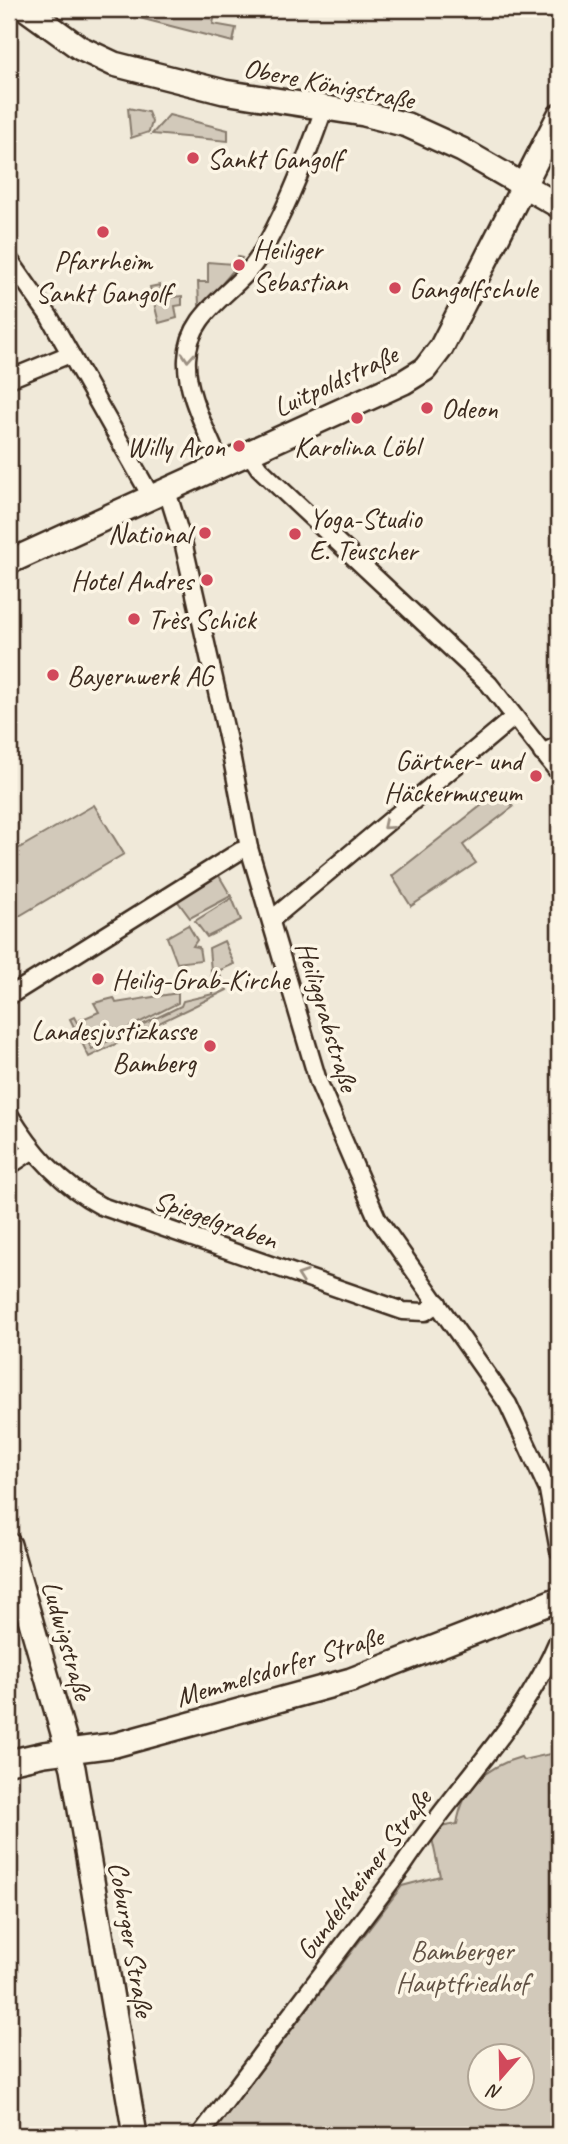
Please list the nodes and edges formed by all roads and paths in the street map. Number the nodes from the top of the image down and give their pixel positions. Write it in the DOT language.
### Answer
graph roads {
  1 [pos="26,9"];
  2 [pos="324,109"];
  3 [pos="559,116"];
  4 [pos="524,187"];
  5 [pos="559,206"];
  6 [pos="9,259"];
  7 [pos="70,355"];
  8 [pos="9,379"];
  9 [pos="249,453"];
  10 [pos="221,466"];
  11 [pos="160,494"];
  12 [pos="9,562"];
  13 [pos="514,717"];
  14 [pos="559,745"];
  15 [pos="542,753"];
  16 [pos="559,773"];
  17 [pos="249,848"];
  18 [pos="271,920"];
  19 [pos="9,996"];
  20 [pos="9,1114"];
  21 [pos="33,1150"];
  22 [pos="9,1166"];
  23 [pos="438,1303"];
  24 [pos="9,1545"];
  25 [pos="559,1551"];
  26 [pos="559,1599"];
  27 [pos="559,1638"];
  28 [pos="68,1752"];
  29 [pos="9,1762"];
  30 [pos="135,2135"];
  31 [pos="200,2135"];
  1 -- 2 [label="street, Obere Königstraße"];
  2 -- 4 [label="street, Obere Königstraße"];
  2 -- 10 [label="street, one-way"];
  3 -- 4 [label="street, Luitpoldstraße"];
  4 -- 5 [label="street, Obere Königstraße"];
  4 -- 9 [label="street, Luitpoldstraße"];
  6 -- 7 [label="street, Heiliggrabstraße"];
  7 -- 8 [label="street"];
  7 -- 11 [label="street, Heiliggrabstraße"];
  9 -- 10 [label="street, Luitpoldstraße"];
  9 -- 13 [label="street"];
  10 -- 11 [label="street, Luitpoldstraße"];
  11 -- 12 [label="street, Luitpoldstraße"];
  11 -- 17 [label="street, Heiliggrabstraße"];
  13 -- 15 [label="street"];
  13 -- 18 [label="street, one-way"];
  14 -- 15 [label="street"];
  15 -- 16 [label="street"];
  17 -- 18 [label="street, Heiliggrabstraße"];
  17 -- 19 [label="street"];
  18 -- 23 [label="street, Heiliggrabstraße"];
  20 -- 21 [label="street, Spiegelgraben"];
  21 -- 22 [label="street"];
  23 -- 21 [label="street, Spiegelgraben, one-way"];
  23 -- 25 [label="street, Heiliggrabstraße"];
  24 -- 28 [label="street, Ludwigstraße"];
  26 -- 28 [label="street, Memmelsdorfer Straße"];
  27 -- 31 [label="street, Gundelsheimer Straße"];
  28 -- 29 [label="street, Memmelsdorfer Straße"];
  28 -- 30 [label="street, Coburger Straße"];
}
